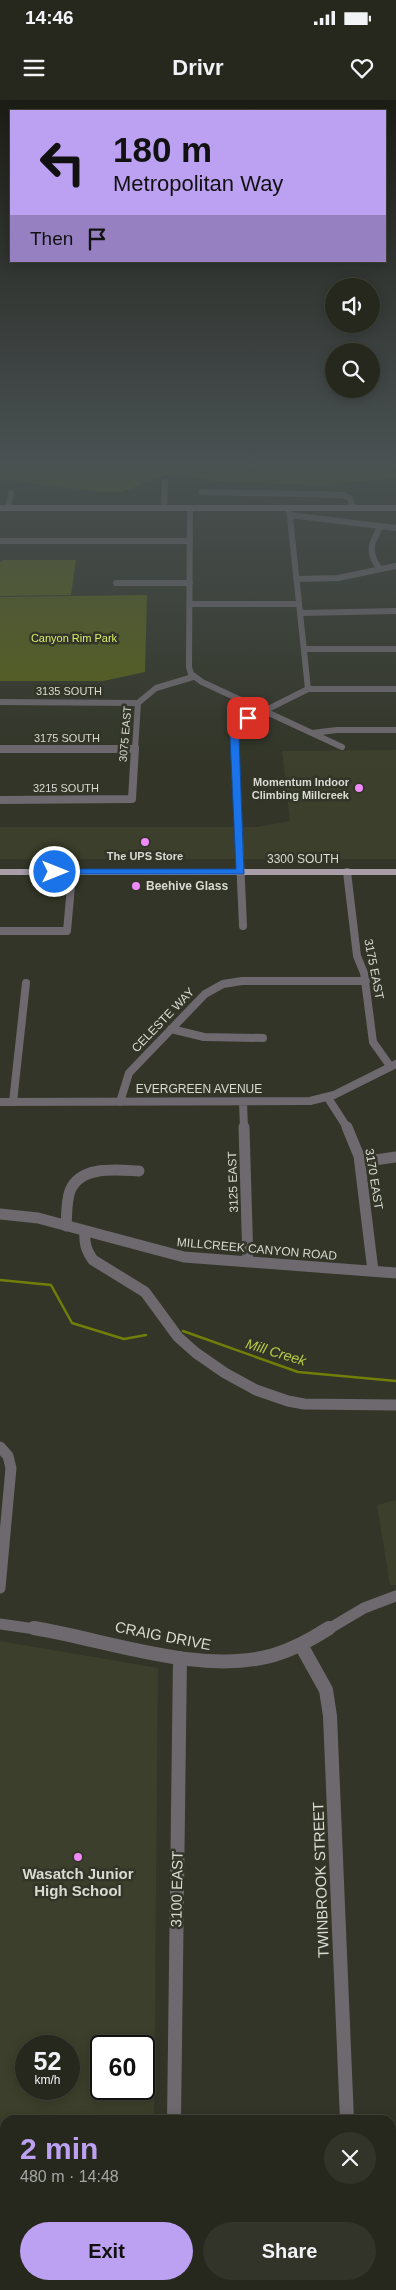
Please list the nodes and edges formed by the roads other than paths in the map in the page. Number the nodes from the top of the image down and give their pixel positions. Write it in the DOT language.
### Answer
graph roads {
  1 [pos="190,563"];
  2 [pos="295,563"];
  3 [pos="376,563"];
  4 [pos="396,566"];
  5 [pos="379,568"];
  6 [pos="297,579"];
  7 [pos="116,583"];
  8 [pos="190,583"];
  9 [pos="190,604"];
  10 [pos="299,604"];
  11 [pos="396,610"];
  12 [pos="300,613"];
  13 [pos="304,649"];
  14 [pos="396,649"];
  15 [pos="193,677"];
  16 [pos="308,689"];
  17 [pos="396,689"];
  18 [pos="0,702"];
  19 [pos="138,703"];
  20 [pos="263,711"];
  21 [pos="396,730"];
  22 [pos="311,733"];
  23 [pos="342,747"];
  24 [pos="0,749"];
  25 [pos="134,749"];
  26 [pos="0,800"];
  27 [pos="132,800"];
  28 [pos="0,864"];
  29 [pos="396,864"];
  30 [pos="73,868"];
  31 [pos="240,868"];
  32 [pos="0,872"];
  33 [pos="348,872"];
  34 [pos="396,872"];
  35 [pos="243,926"];
  36 [pos="0,931"];
  37 [pos="366,981"];
  38 [pos="26,983"];
  39 [pos="172,1029"];
  40 [pos="263,1038"];
  41 [pos="393,1065"];
  42 [pos="328,1098"];
  43 [pos="0,1102"];
  44 [pos="13,1102"];
  45 [pos="120,1102"];
  46 [pos="243,1102"];
  47 [pos="396,1157"];
  48 [pos="361,1162"];
  49 [pos="139,1170"];
  50 [pos="0,1214"];
  51 [pos="66,1226"];
  52 [pos="85,1231"];
  53 [pos="248,1262"];
  54 [pos="373,1271"];
  55 [pos="396,1273"];
  56 [pos="396,1405"];
  57 [pos="0,1447"];
  58 [pos="0,1588"];
  59 [pos="396,1596"];
  60 [pos="0,1624"];
  61 [pos="301,1645"];
  62 [pos="180,1658"];
  63 [pos="174,2115"];
  64 [pos="348,2115"];
  1 -- 8 [label="street"];
  2 -- 6 [label="street"];
  3 -- 5 [label="street"];
  4 -- 5 [label="street"];
  5 -- 6 [label="street"];
  6 -- 10 [label="street"];
  7 -- 8 [label="street"];
  8 -- 9 [label="street"];
  9 -- 10 [label="street"];
  9 -- 15 [label="street"];
  10 -- 12 [label="street"];
  11 -- 12 [label="street"];
  12 -- 13 [label="street"];
  13 -- 14 [label="street"];
  13 -- 16 [label="street"];
  15 -- 19 [label="street, 3075 EAST"];
  15 -- 20 [label="street"];
  16 -- 17 [label="street"];
  16 -- 20 [label="street"];
  18 -- 19 [label="street, 3135 SOUTH"];
  19 -- 25 [label="street, 3075 EAST"];
  20 -- 22 [label="street"];
  20 -- 31 [label="street"];
  21 -- 22 [label="street"];
  22 -- 23 [label="street"];
  24 -- 25 [label="street, 3175 SOUTH"];
  25 -- 27 [label="street, 3075 EAST"];
  26 -- 27 [label="street, 3215 SOUTH"];
  28 -- 30 [label="main road, 3300 SOUTH"];
  29 -- 31 [label="main road, 3300 SOUTH"];
  30 -- 31 [label="main road, 3300 SOUTH"];
  30 -- 32 [label="main road, 3300 SOUTH"];
  30 -- 36 [label="street"];
  31 -- 33 [label="main road, 3300 SOUTH"];
  31 -- 35 [label="street"];
  33 -- 34 [label="main road, 3300 SOUTH"];
  33 -- 37 [label="street, 3175 EAST"];
  37 -- 39 [label="street, CELESTE WAY"];
  37 -- 41 [label="street, 3175 EAST"];
  38 -- 44 [label="street"];
  39 -- 40 [label="street"];
  39 -- 45 [label="street, CELESTE WAY"];
  41 -- 42 [label="street, EVERGREEN AVENUE"];
  42 -- 46 [label="street, EVERGREEN AVENUE"];
  42 -- 48 [label="street, 3170 EAST"];
  43 -- 44 [label="street, EVERGREEN AVENUE"];
  44 -- 45 [label="street, EVERGREEN AVENUE"];
  45 -- 46 [label="street, EVERGREEN AVENUE"];
  46 -- 53 [label="street, 3125 EAST"];
  47 -- 48 [label="street"];
  48 -- 54 [label="street, 3170 EAST"];
  49 -- 51 [label="street"];
  50 -- 51 [label="street, MILLCREEK CANYON ROAD"];
  51 -- 52 [label="street, MILLCREEK CANYON ROAD"];
  52 -- 53 [label="street, MILLCREEK CANYON ROAD"];
  52 -- 56 [label="street"];
  53 -- 54 [label="street, MILLCREEK CANYON ROAD"];
  54 -- 55 [label="street, MILLCREEK CANYON ROAD"];
  57 -- 58 [label="street"];
  59 -- 61 [label="street, CRAIG DRIVE"];
  60 -- 62 [label="street, CRAIG DRIVE"];
  61 -- 62 [label="street, CRAIG DRIVE"];
  61 -- 64 [label="street, TWINBROOK STREET"];
  62 -- 63 [label="street, 3100 EAST"];
}
